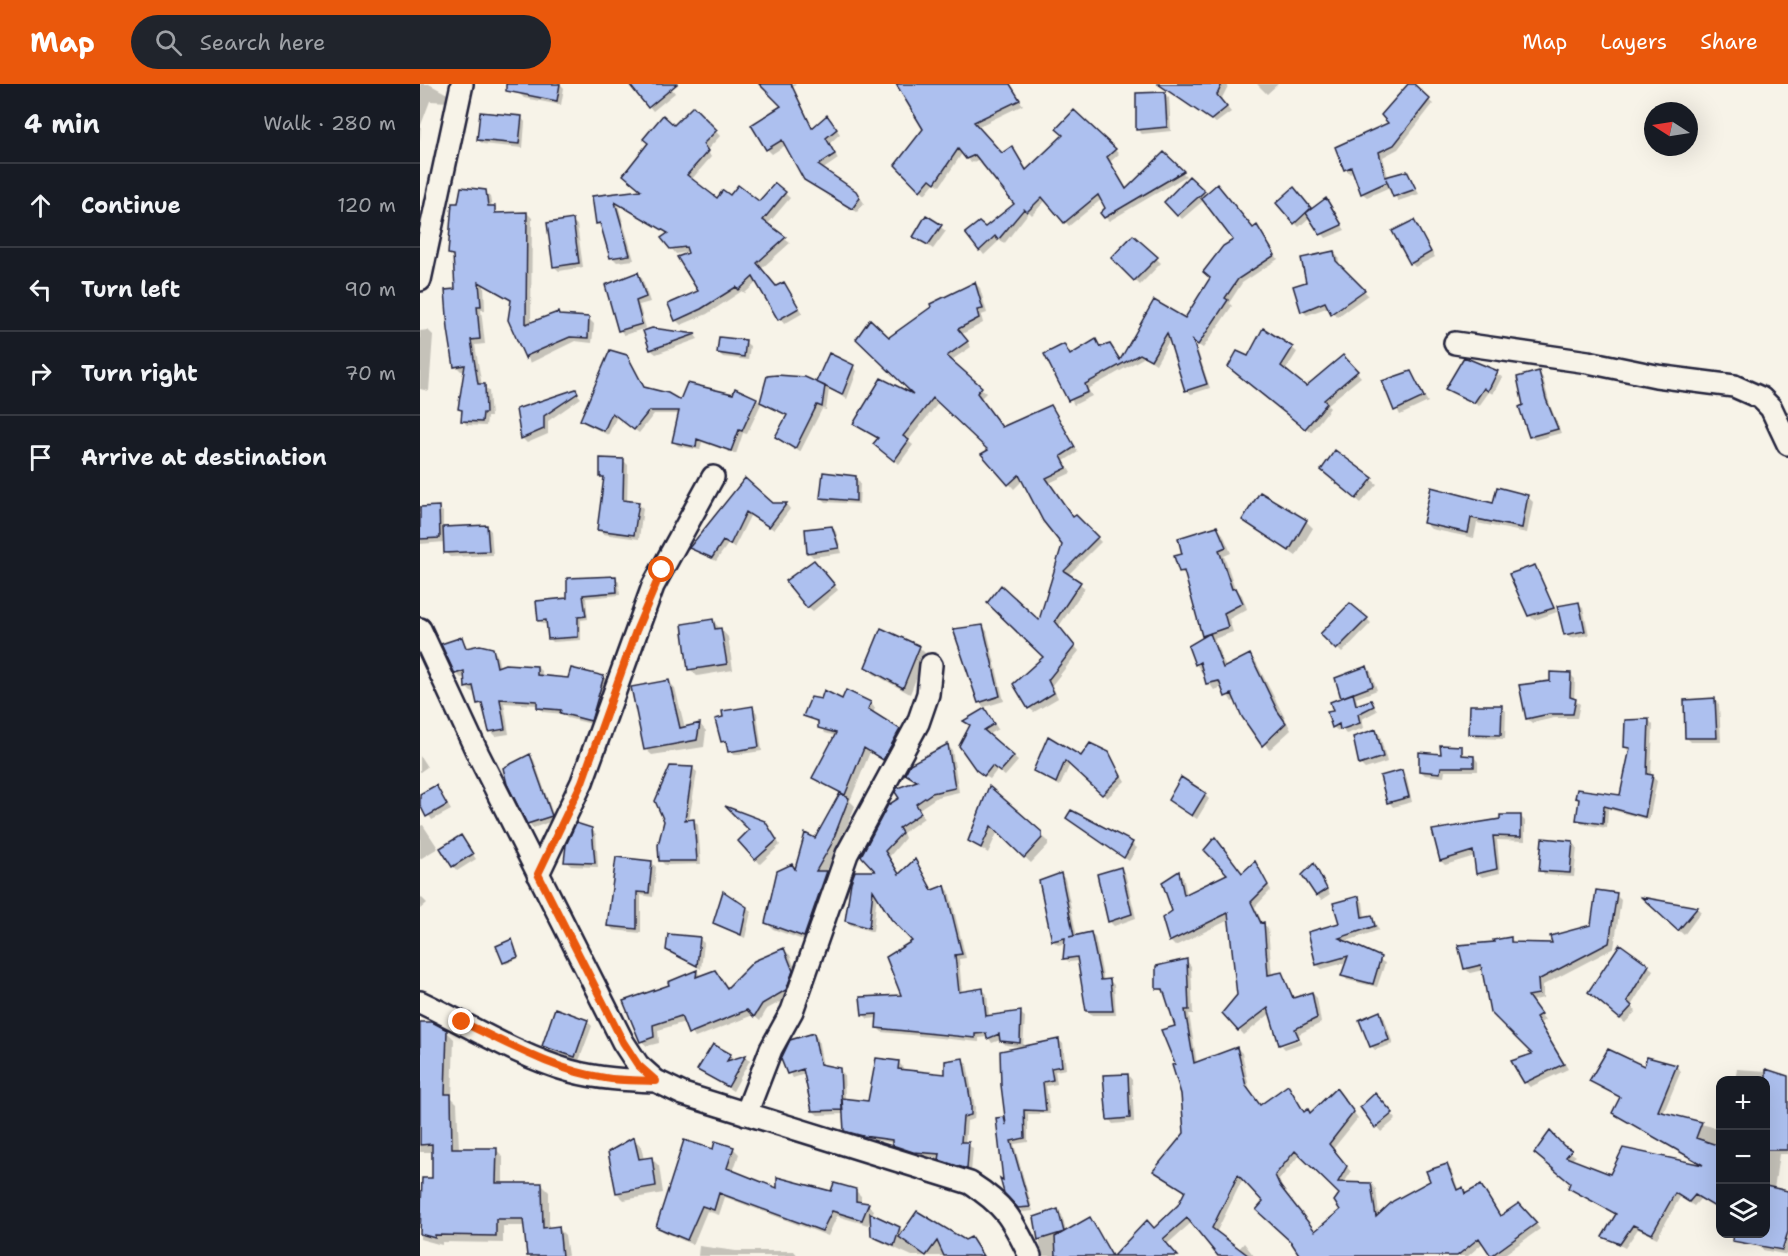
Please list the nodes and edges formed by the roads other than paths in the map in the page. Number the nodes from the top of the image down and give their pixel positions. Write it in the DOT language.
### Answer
graph roads {
  1 [pos="462,84"];
  2 [pos="420,280"];
  3 [pos="1455,343"];
  4 [pos="1788,444"];
  5 [pos="713,477"];
  6 [pos="420,629"];
  7 [pos="931,665"];
  8 [pos="538,874"];
  9 [pos="420,1002"];
  10 [pos="656,1081"];
  11 [pos="746,1114"];
  12 [pos="1030,1256"];
  1 -- 2 [label="street"];
  3 -- 4 [label="street"];
  5 -- 8 [label="street"];
  6 -- 8 [label="street"];
  7 -- 11 [label="street"];
  8 -- 10 [label="street"];
  9 -- 10 [label="street"];
  10 -- 11 [label="street"];
  11 -- 12 [label="street"];
}
